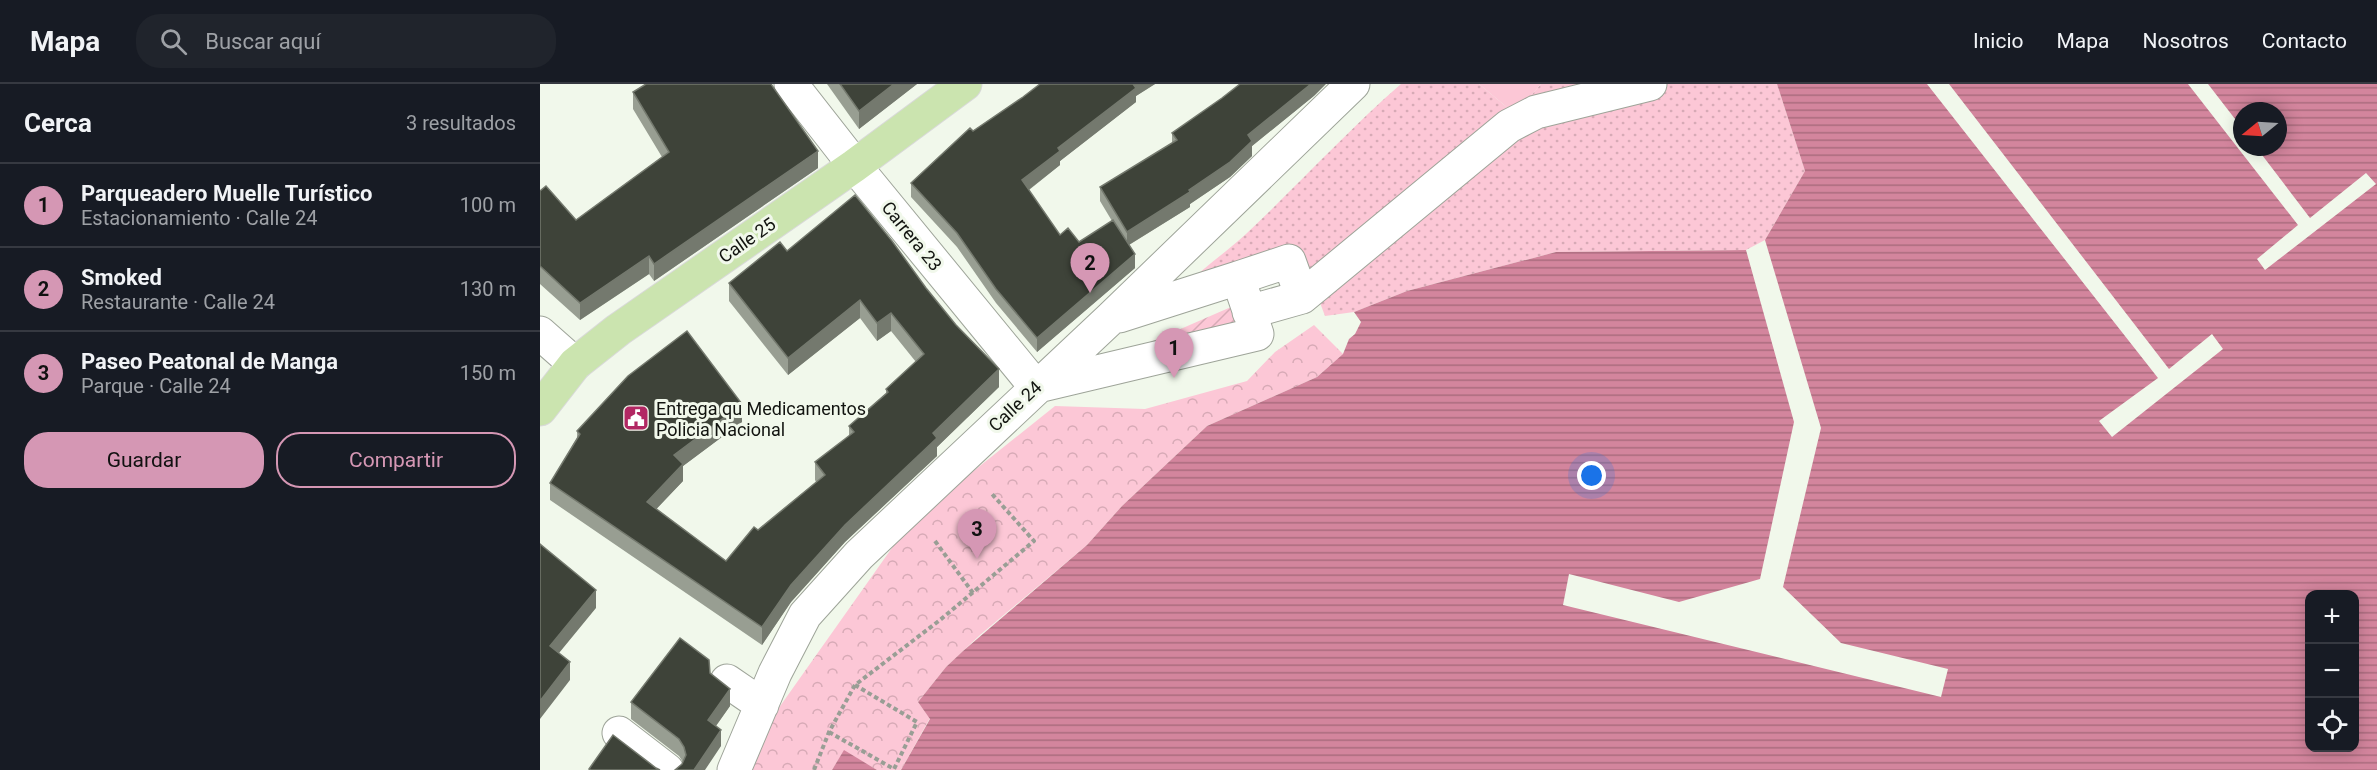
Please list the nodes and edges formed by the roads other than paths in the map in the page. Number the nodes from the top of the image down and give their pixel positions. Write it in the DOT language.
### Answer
graph roads {
  1 [pos="791,84"];
  2 [pos="965,84"];
  3 [pos="1353,84"];
  4 [pos="1650,84"];
  5 [pos="854,166"];
  6 [pos="1238,278"];
  7 [pos="1302,297"];
  8 [pos="1249,312"];
  9 [pos="1112,318"];
  10 [pos="540,333"];
  11 [pos="575,364"];
  12 [pos="1036,387"];
  13 [pos="540,409"];
  14 [pos="728,681"];
  15 [pos="762,705"];
  16 [pos="619,733"];
  17 [pos="667,770"];
  18 [pos="734,770"];
  1 -- 5 [label="street, Carrera 23"];
  2 -- 5 [label="main road, Calle 25"];
  3 -- 9 [label="street, Calle 24"];
  4 -- 7 [label="street"];
  5 -- 11 [label="main road, Calle 25"];
  5 -- 12 [label="street, Carrera 23"];
  6 -- 7 [label="street"];
  6 -- 8 [label="street"];
  6 -- 9 [label="street"];
  7 -- 8 [label="street"];
  8 -- 12 [label="street"];
  9 -- 12 [label="street, Calle 24"];
  10 -- 11 [label="street"];
  11 -- 13 [label="main road, Calle 25"];
  12 -- 15 [label="street, Calle 24"];
  14 -- 15 [label="street"];
  15 -- 18 [label="street, Calle 24"];
  16 -- 17 [label="street"];
}
